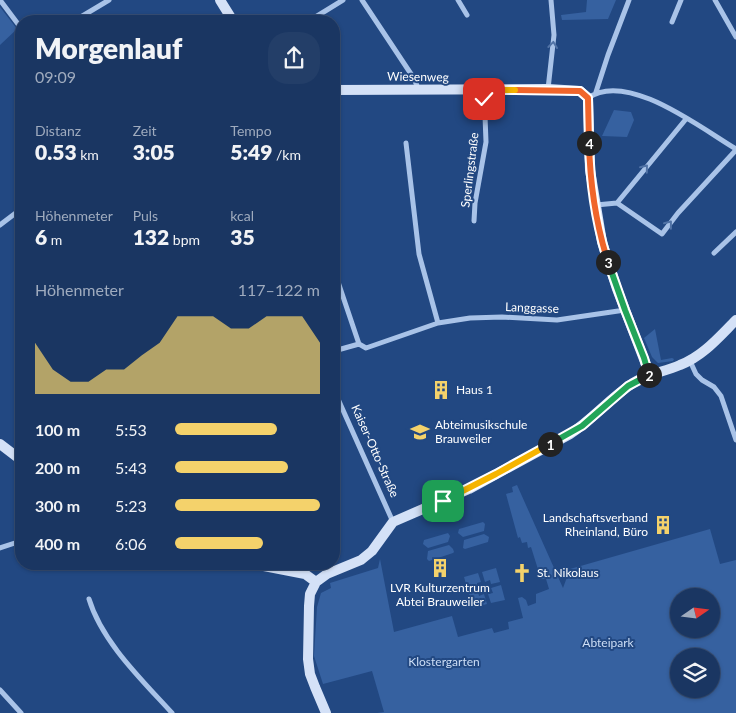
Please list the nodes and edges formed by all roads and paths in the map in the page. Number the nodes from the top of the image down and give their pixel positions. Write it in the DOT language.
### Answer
graph roads {
  1 [pos="0,0"];
  2 [pos="109,0"];
  3 [pos="220,0"];
  4 [pos="343,0"];
  5 [pos="362,0"];
  6 [pos="458,0"];
  7 [pos="551,0"];
  8 [pos="629,0"];
  9 [pos="681,0"];
  10 [pos="715,0"];
  11 [pos="84,15"];
  12 [pos="229,15"];
  13 [pos="319,15"];
  14 [pos="467,15"];
  15 [pos="15,20"];
  16 [pos="672,22"];
  17 [pos="736,37"];
  18 [pos="548,89"];
  19 [pos="340,90"];
  20 [pos="419,90"];
  21 [pos="484,90"];
  22 [pos="592,95"];
  23 [pos="686,119"];
  24 [pos="406,143"];
  25 [pos="736,150"];
  26 [pos="617,203"];
  27 [pos="596,205"];
  28 [pos="15,214"];
  29 [pos="474,221"];
  30 [pos="0,226"];
  31 [pos="736,232"];
  32 [pos="714,253"];
  33 [pos="340,288"];
  34 [pos="625,310"];
  35 [pos="736,320"];
  36 [pos="438,324"];
  37 [pos="359,344"];
  38 [pos="340,349"];
  39 [pos="690,361"];
  40 [pos="650,375"];
  41 [pos="340,403"];
  42 [pos="736,440"];
  43 [pos="0,444"];
  44 [pos="15,455"];
  45 [pos="393,522"];
  46 [pos="15,543"];
  47 [pos="0,548"];
  48 [pos="340,569"];
  49 [pos="284,570"];
  50 [pos="337,570"];
  51 [pos="316,582"];
  52 [pos="90,599"];
  53 [pos="0,690"];
  54 [pos="21,713"];
  55 [pos="172,713"];
  56 [pos="326,713"];
  1 -- 15 [label="street"];
  2 -- 11 [label="street"];
  3 -- 12 [label="street"];
  4 -- 13 [label="street"];
  5 -- 20 [label="street"];
  6 -- 14 [label="street"];
  18 -- 7 [label="street, one-way"];
  8 -- 22 [label="street"];
  9 -- 16 [label="street"];
  10 -- 17 [label="street"];
  18 -- 21 [label="street, Wiesenweg"];
  18 -- 22 [label="street, Wiesenweg"];
  19 -- 20 [label="street, Wiesenweg"];
  20 -- 21 [label="street, Wiesenweg"];
  21 -- 29 [label="street, Sperlingstraße"];
  22 -- 23 [label="street"];
  22 -- 27 [label="street"];
  23 -- 25 [label="street"];
  26 -- 23 [label="street, one-way"];
  24 -- 36 [label="street"];
  26 -- 25 [label="street, one-way"];
  26 -- 27 [label="street"];
  27 -- 34 [label="street"];
  28 -- 30 [label="street"];
  31 -- 32 [label="street"];
  33 -- 37 [label="street"];
  34 -- 36 [label="street, Langgasse"];
  34 -- 40 [label="street"];
  35 -- 39 [label="street"];
  36 -- 37 [label="street, Langgasse"];
  37 -- 38 [label="street"];
  39 -- 40 [label="street"];
  39 -- 42 [label="street"];
  40 -- 45 [label="street"];
  41 -- 45 [label="street, Kaiser-Otto-Straße"];
  43 -- 44 [label="street"];
  45 -- 48 [label="street"];
  46 -- 47 [label="street"];
  49 -- 51 [label="street"];
  50 -- 51 [label="street"];
  51 -- 56 [label="street"];
  52 -- 55 [label="street"];
  53 -- 54 [label="street"];
}
